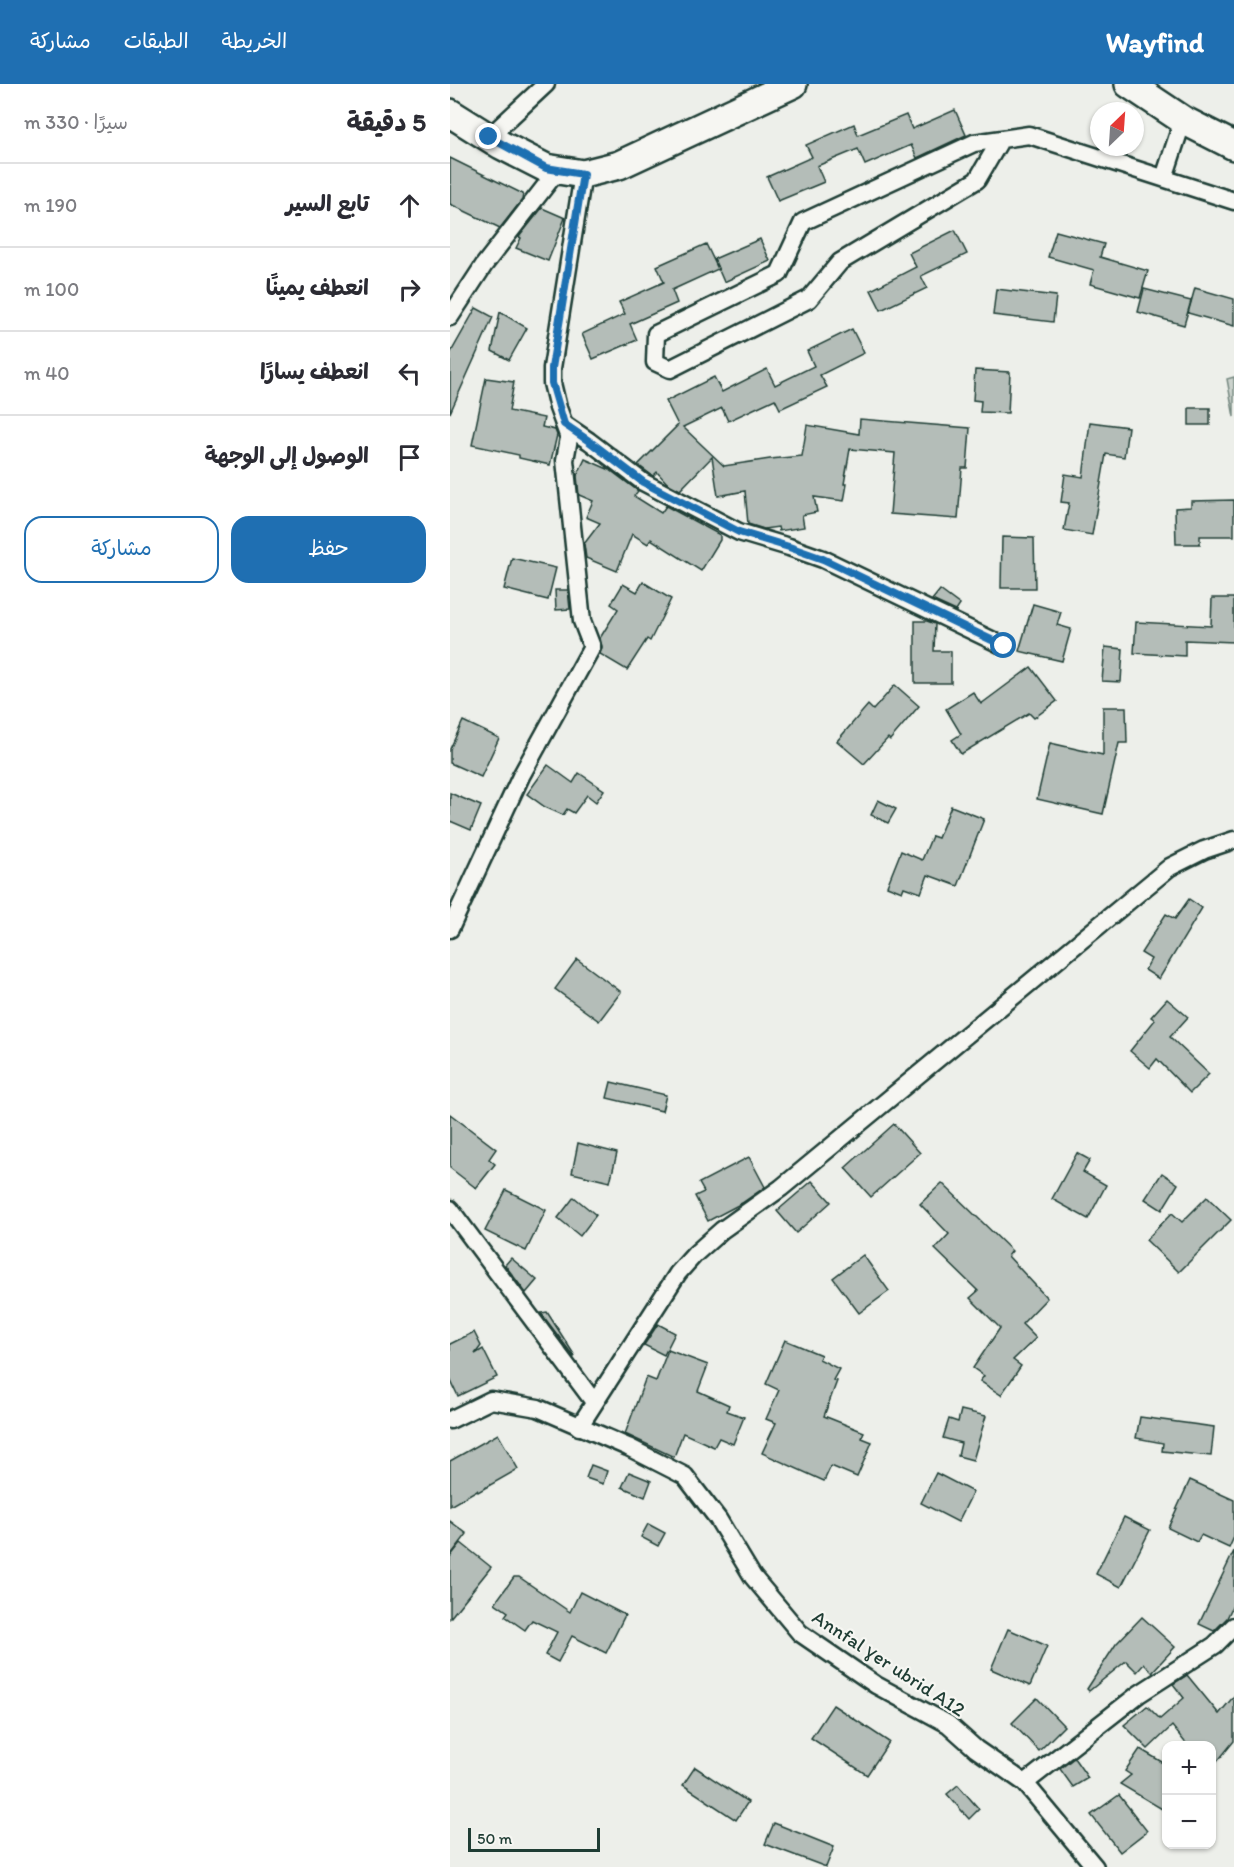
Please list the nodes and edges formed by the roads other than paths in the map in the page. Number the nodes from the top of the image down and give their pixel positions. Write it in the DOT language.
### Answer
graph roads {
  1 [pos="546,84"];
  2 [pos="794,84"];
  3 [pos="1129,84"];
  4 [pos="450,113"];
  5 [pos="1183,120"];
  6 [pos="489,137"];
  7 [pos="1001,140"];
  8 [pos="1234,146"];
  9 [pos="570,172"];
  10 [pos="1164,178"];
  11 [pos="1234,201"];
  12 [pos="450,317"];
  13 [pos="564,424"];
  14 [pos="1004,646"];
  15 [pos="1234,840"];
  16 [pos="450,929"];
  17 [pos="450,1209"];
  18 [pos="594,1402"];
  19 [pos="450,1420"];
  20 [pos="579,1427"];
  21 [pos="1234,1626"];
  22 [pos="1025,1783"];
  23 [pos="1095,1867"];
  1 -- 6 [label="street"];
  2 -- 9 [label="main road"];
  3 -- 5 [label="main road"];
  4 -- 6 [label="main road"];
  5 -- 8 [label="main road"];
  5 -- 10 [label="street"];
  6 -- 9 [label="main road"];
  7 -- 7 [label="street"];
  7 -- 10 [label="street"];
  9 -- 12 [label="street"];
  9 -- 13 [label="street"];
  10 -- 11 [label="street"];
  13 -- 14 [label="street"];
  13 -- 16 [label="street"];
  15 -- 18 [label="street"];
  17 -- 18 [label="street"];
  18 -- 20 [label="street"];
  19 -- 20 [label="street, Annfal ɣer ubrid A12"];
  20 -- 22 [label="street, Annfal ɣer ubrid A12"];
  21 -- 22 [label="street"];
  22 -- 23 [label="street, Annfal ɣer ubrid A12"];
}
